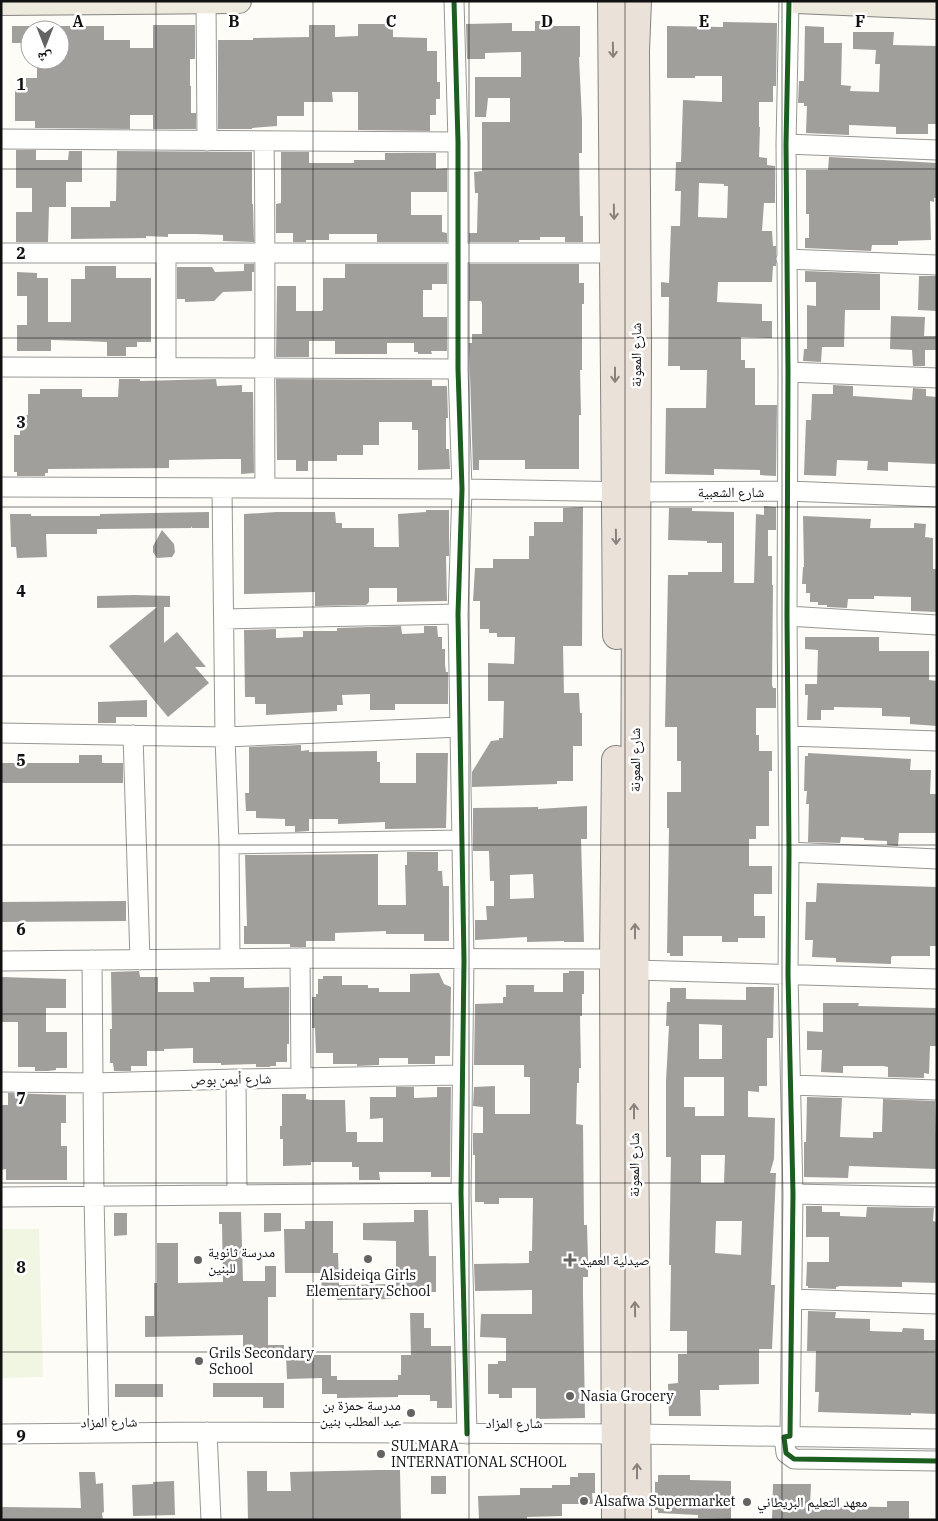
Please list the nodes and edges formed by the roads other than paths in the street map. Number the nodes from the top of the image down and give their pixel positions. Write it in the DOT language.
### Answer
graph roads {
  1 [pos="239,1"];
  2 [pos="454,1"];
  3 [pos="612,1"];
  4 [pos="637,1"];
  5 [pos="789,1"];
  6 [pos="796,1"];
  7 [pos="206,2"];
  8 [pos="1,3"];
  9 [pos="937,7"];
  10 [pos="1,139"];
  11 [pos="208,141"];
  12 [pos="264,141"];
  13 [pos="458,142"];
  14 [pos="786,144"];
  15 [pos="937,150"];
  16 [pos="166,253"];
  17 [pos="458,253"];
  18 [pos="614,253"];
  19 [pos="1,254"];
  20 [pos="266,254"];
  21 [pos="786,259"];
  22 [pos="937,265"];
  23 [pos="1,367"];
  24 [pos="166,367"];
  25 [pos="264,367"];
  26 [pos="458,369"];
  27 [pos="788,372"];
  28 [pos="937,378"];
  29 [pos="1,487"];
  30 [pos="222,488"];
  31 [pos="265,488"];
  32 [pos="462,489"];
  33 [pos="626,491"];
  34 [pos="788,491"];
  35 [pos="937,498"];
  36 [pos="458,614"];
  37 [pos="787,616"];
  38 [pos="224,619"];
  39 [pos="937,625"];
  40 [pos="460,727"];
  41 [pos="1,733"];
  42 [pos="133,735"];
  43 [pos="788,736"];
  44 [pos="225,737"];
  45 [pos="937,741"];
  46 [pos="462,840"];
  47 [pos="228,844"];
  48 [pos="789,852"];
  49 [pos="937,859"];
  50 [pos="230,958"];
  51 [pos="300,958"];
  52 [pos="92,960"];
  53 [pos="140,960"];
  54 [pos="464,960"];
  55 [pos="1,961"];
  56 [pos="624,965"];
  57 [pos="788,974"];
  58 [pos="937,979"];
  59 [pos="461,1075"];
  60 [pos="236,1078"];
  61 [pos="301,1078"];
  62 [pos="1,1082"];
  63 [pos="94,1083"];
  64 [pos="792,1085"];
  65 [pos="937,1090"];
  66 [pos="461,1194"];
  67 [pos="793,1194"];
  68 [pos="238,1195"];
  69 [pos="94,1196"];
  70 [pos="1,1197"];
  71 [pos="937,1197"];
  72 [pos="792,1299"];
  73 [pos="937,1304"];
  74 [pos="207,1432"];
  75 [pos="99,1433"];
  76 [pos="1,1434"];
  77 [pos="467,1434"];
  78 [pos="625,1434"];
  79 [pos="937,1439"];
  80 [pos="787,1442"];
  81 [pos="937,1461"];
  82 [pos="211,1520"];
  83 [pos="616,1520"];
  84 [pos="636,1520"];
  1 -- 7 [label="main road"];
  2 -- 13 [label="street"];
  3 -- 18 [label="highway, شارع المعونة, one-way"];
  4 -- 33 [label="highway, شارع المعونة"];
  5 -- 14 [label="street"];
  6 -- 9 [label="main road"];
  7 -- 8 [label="main road"];
  7 -- 11 [label="street"];
  10 -- 11 [label="street"];
  11 -- 12 [label="street"];
  12 -- 13 [label="street"];
  12 -- 20 [label="street"];
  13 -- 17 [label="street"];
  14 -- 15 [label="street"];
  14 -- 21 [label="street"];
  16 -- 19 [label="street"];
  16 -- 20 [label="street"];
  16 -- 24 [label="street"];
  17 -- 18 [label="street"];
  17 -- 20 [label="street"];
  17 -- 26 [label="street"];
  18 -- 33 [label="highway, شارع المعونة, one-way"];
  20 -- 25 [label="street"];
  21 -- 22 [label="street"];
  21 -- 27 [label="street"];
  23 -- 24 [label="street"];
  24 -- 25 [label="street"];
  25 -- 26 [label="street"];
  25 -- 31 [label="street"];
  26 -- 32 [label="street"];
  27 -- 28 [label="street"];
  27 -- 34 [label="street"];
  29 -- 30 [label="street, شارع الشعبية"];
  30 -- 31 [label="street, شارع الشعبية"];
  30 -- 38 [label="street"];
  31 -- 32 [label="street, شارع الشعبية"];
  32 -- 33 [label="street, شارع الشعبية"];
  32 -- 36 [label="street"];
  33 -- 34 [label="street, شارع الشعبية"];
  33 -- 56 [label="highway, شارع المعونة"];
  34 -- 35 [label="street, شارع الشعبية"];
  34 -- 37 [label="street"];
  36 -- 38 [label="street"];
  36 -- 40 [label="street"];
  37 -- 39 [label="street"];
  37 -- 43 [label="street"];
  38 -- 44 [label="street"];
  40 -- 44 [label="street"];
  40 -- 46 [label="street"];
  41 -- 42 [label="street"];
  42 -- 44 [label="street"];
  42 -- 53 [label="street"];
  43 -- 45 [label="street"];
  43 -- 48 [label="street"];
  44 -- 47 [label="street"];
  46 -- 47 [label="street"];
  46 -- 54 [label="street"];
  47 -- 50 [label="street"];
  48 -- 49 [label="street"];
  48 -- 57 [label="street"];
  50 -- 51 [label="street"];
  50 -- 53 [label="street"];
  51 -- 54 [label="street"];
  51 -- 61 [label="street"];
  52 -- 53 [label="street"];
  52 -- 55 [label="street"];
  52 -- 63 [label="street"];
  54 -- 56 [label="street"];
  54 -- 59 [label="street"];
  56 -- 57 [label="street"];
  56 -- 78 [label="highway, شارع المعونة"];
  57 -- 58 [label="street"];
  57 -- 64 [label="street"];
  59 -- 61 [label="street, شارع أيمن بوص"];
  59 -- 66 [label="street"];
  60 -- 61 [label="street, شارع أيمن بوص"];
  60 -- 63 [label="street, شارع أيمن بوص"];
  60 -- 68 [label="street"];
  62 -- 63 [label="street, شارع أيمن بوص"];
  63 -- 69 [label="street"];
  64 -- 65 [label="street"];
  64 -- 67 [label="street"];
  66 -- 68 [label="street"];
  66 -- 77 [label="street"];
  67 -- 71 [label="street"];
  67 -- 72 [label="street"];
  68 -- 69 [label="street"];
  69 -- 70 [label="street"];
  69 -- 75 [label="street"];
  72 -- 73 [label="street"];
  72 -- 80 [label="street"];
  74 -- 75 [label="street, شارع المزاد"];
  74 -- 77 [label="street, شارع المزاد"];
  74 -- 82 [label="street"];
  75 -- 76 [label="street, شارع المزاد"];
  77 -- 78 [label="street, شارع المزاد"];
  78 -- 80 [label="street, شارع المزاد"];
  78 -- 83 [label="highway, شارع المعونة"];
  84 -- 78 [label="highway, شارع المعونة, one-way"];
  79 -- 80 [label="street, شارع المزاد"];
  80 -- 81 [label="street"];
}
